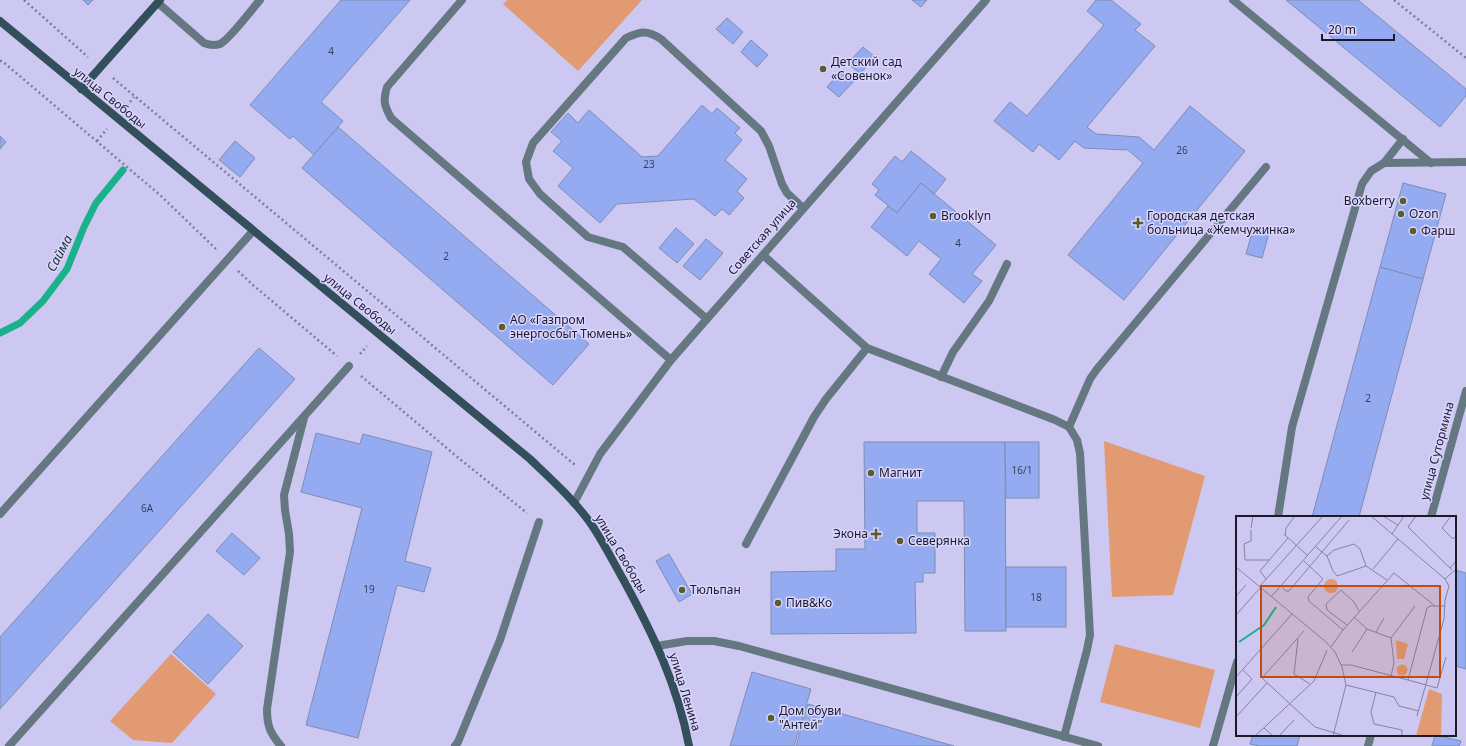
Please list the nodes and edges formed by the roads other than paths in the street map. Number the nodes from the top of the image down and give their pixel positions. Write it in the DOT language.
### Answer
graph roads {
  1 [pos="260,0"];
  2 [pos="462,0"];
  3 [pos="986,0"];
  4 [pos="1233,0"];
  5 [pos="159,1"];
  6 [pos="0,21"];
  7 [pos="81,89"];
  8 [pos="1403,139"];
  9 [pos="1466,162"];
  10 [pos="1384,163"];
  11 [pos="1431,163"];
  12 [pos="1266,167"];
  13 [pos="803,208"];
  14 [pos="253,231"];
  15 [pos="763,255"];
  16 [pos="1007,264"];
  17 [pos="706,319"];
  18 [pos="867,348"];
  19 [pos="670,360"];
  20 [pos="349,366"];
  21 [pos="941,377"];
  22 [pos="1466,391"];
  23 [pos="305,415"];
  24 [pos="1069,427"];
  25 [pos="574,503"];
  26 [pos="0,514"];
  27 [pos="1278,516"];
  28 [pos="1431,516"];
  29 [pos="539,522"];
  30 [pos="746,544"];
  31 [pos="657,646"];
  32 [pos="1236,666"];
  33 [pos="1371,736"];
  34 [pos="1064,737"];
  35 [pos="9,746"];
  36 [pos="281,746"];
  37 [pos="455,746"];
  38 [pos="689,746"];
  39 [pos="1098,746"];
  40 [pos="1213,746"];
  41 [pos="1368,746"];
  1 -- 5 [label="street"];
  2 -- 19 [label="street"];
  3 -- 13 [label="street, Советская улица"];
  4 -- 8 [label="street"];
  5 -- 7 [label="main road"];
  6 -- 7 [label="main road, улица Свободы"];
  7 -- 14 [label="main road, улица Свободы"];
  8 -- 10 [label="street"];
  8 -- 11 [label="street"];
  9 -- 11 [label="street"];
  10 -- 11 [label="street"];
  10 -- 27 [label="street"];
  12 -- 24 [label="street"];
  13 -- 15 [label="street, Советская улица"];
  13 -- 17 [label="street"];
  14 -- 25 [label="main road, улица Свободы"];
  14 -- 26 [label="street"];
  15 -- 17 [label="street, Советская улица"];
  15 -- 18 [label="street"];
  16 -- 21 [label="street"];
  17 -- 19 [label="street, Советская улица"];
  18 -- 21 [label="street"];
  18 -- 30 [label="street"];
  19 -- 25 [label="street, Советская улица"];
  20 -- 23 [label="street"];
  21 -- 24 [label="street"];
  22 -- 28 [label="street, улица Сутормина"];
  23 -- 35 [label="street"];
  23 -- 36 [label="street"];
  24 -- 34 [label="street"];
  25 -- 31 [label="main road, улица Свободы"];
  29 -- 37 [label="street"];
  31 -- 34 [label="street"];
  31 -- 38 [label="main road, улица Ленина"];
  32 -- 40 [label="street"];
  33 -- 41 [label="street"];
  34 -- 39 [label="street"];
}
